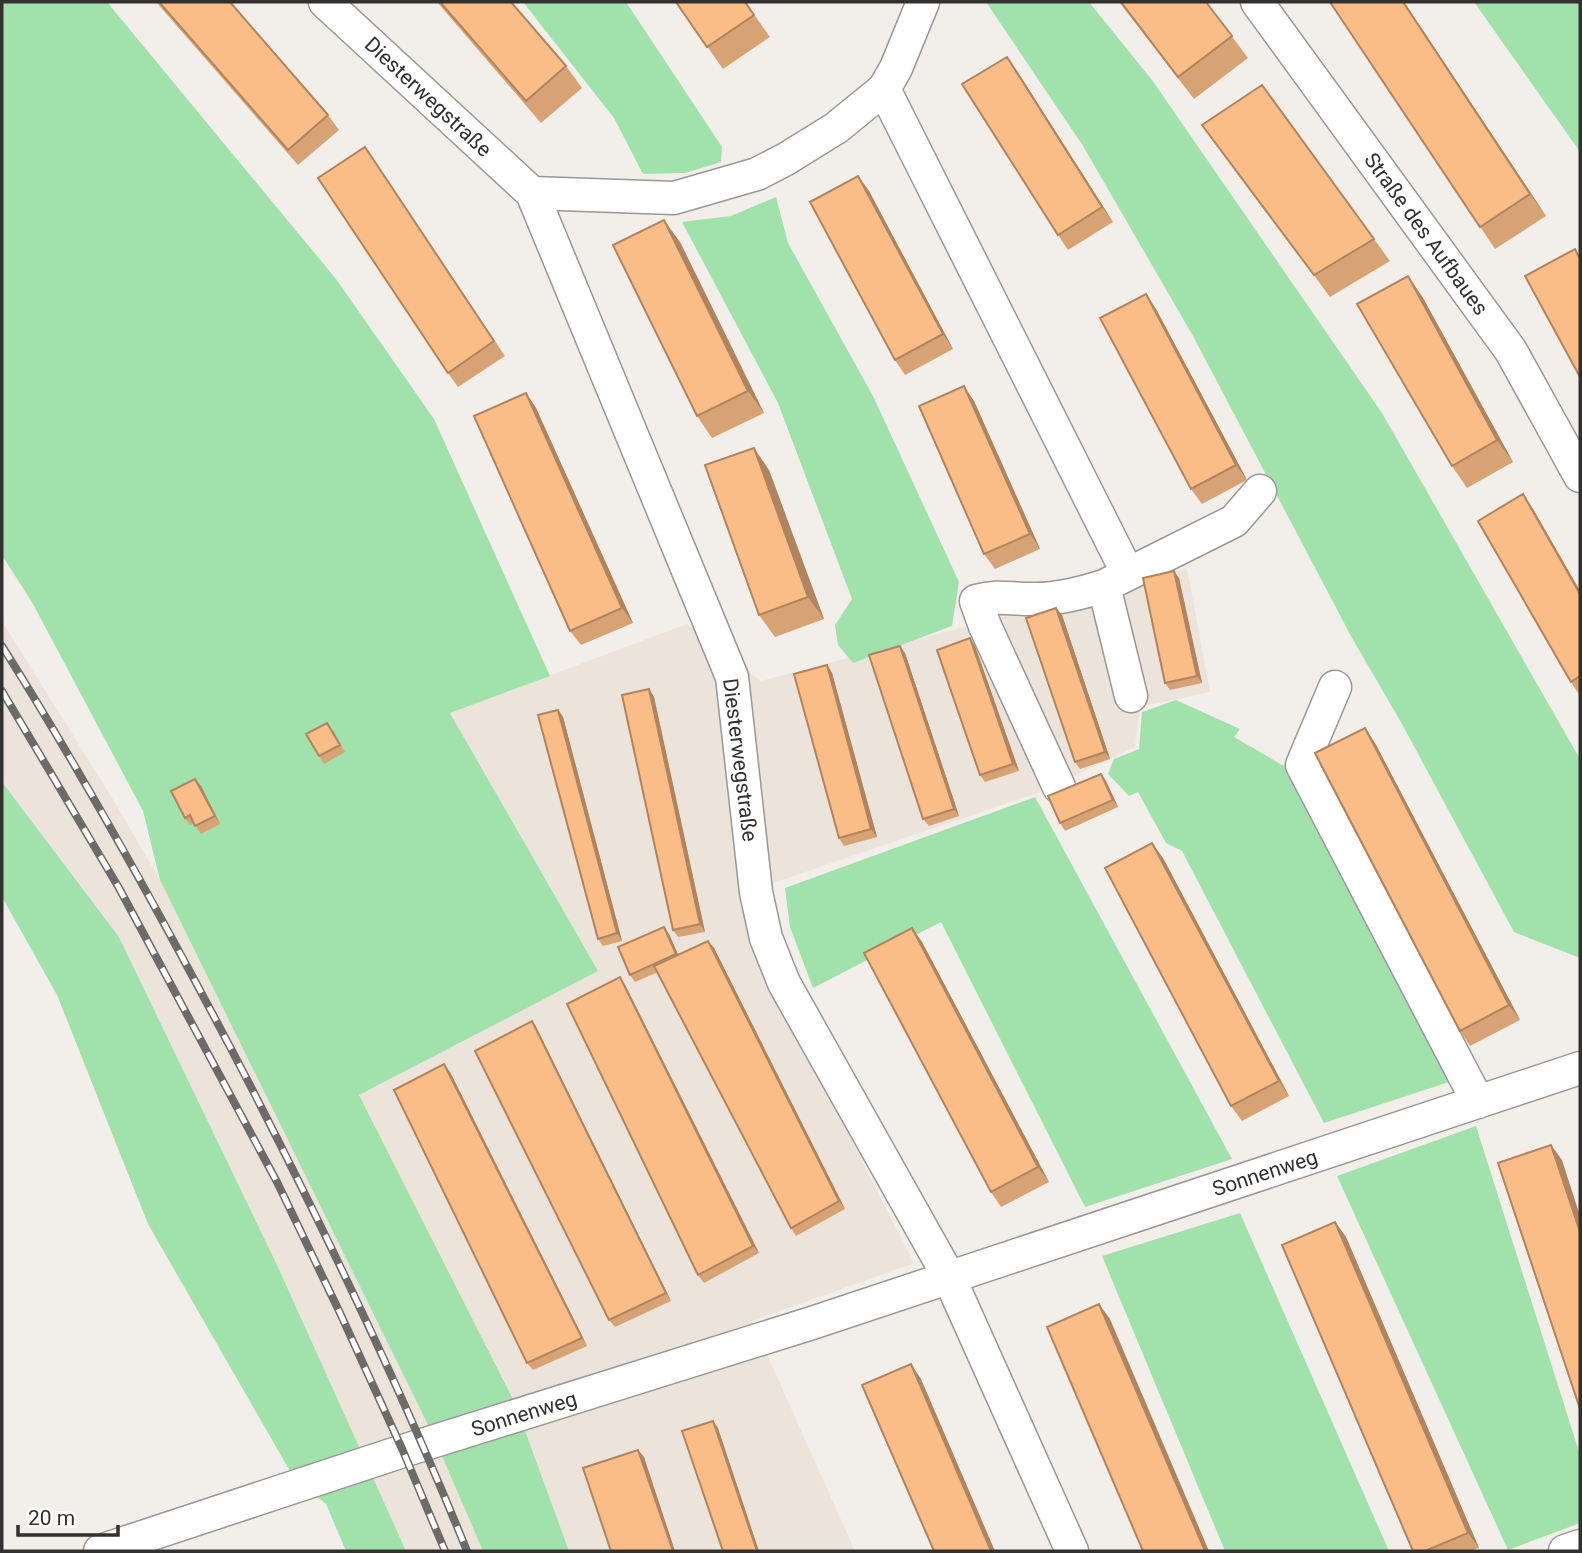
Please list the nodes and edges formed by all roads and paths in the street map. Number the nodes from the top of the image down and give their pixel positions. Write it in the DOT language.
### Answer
graph roads {
  1 [pos="325,2"];
  2 [pos="923,2"];
  3 [pos="1257,2"];
  4 [pos="884,89"];
  5 [pos="531,193"];
  6 [pos="1580,476"];
  7 [pos="1260,491"];
  8 [pos="1116,580"];
  9 [pos="1335,687"];
  10 [pos="1131,696"];
  11 [pos="1059,787"];
  12 [pos="1580,1069"];
  13 [pos="1478,1102"];
  14 [pos="949,1278"];
  15 [pos="1580,1546"];
  16 [pos="100,1551"];
  17 [pos="1073,1551"];
  18 [pos="1565,1551"];
  1 -- 5 [label="street, Diesterwegstraße"];
  2 -- 4 [label="street"];
  3 -- 6 [label="street, Straße des Aufbaues"];
  4 -- 5 [label="street"];
  4 -- 8 [label="street"];
  5 -- 14 [label="street, Diesterwegstraße"];
  7 -- 8 [label="street"];
  8 -- 10 [label="street"];
  8 -- 11 [label="street"];
  9 -- 13 [label="street"];
  12 -- 13 [label="street, Sonnenweg"];
  13 -- 14 [label="street, Sonnenweg"];
  14 -- 16 [label="street, Sonnenweg"];
  14 -- 17 [label="street"];
  15 -- 18 [label="street"];
}
